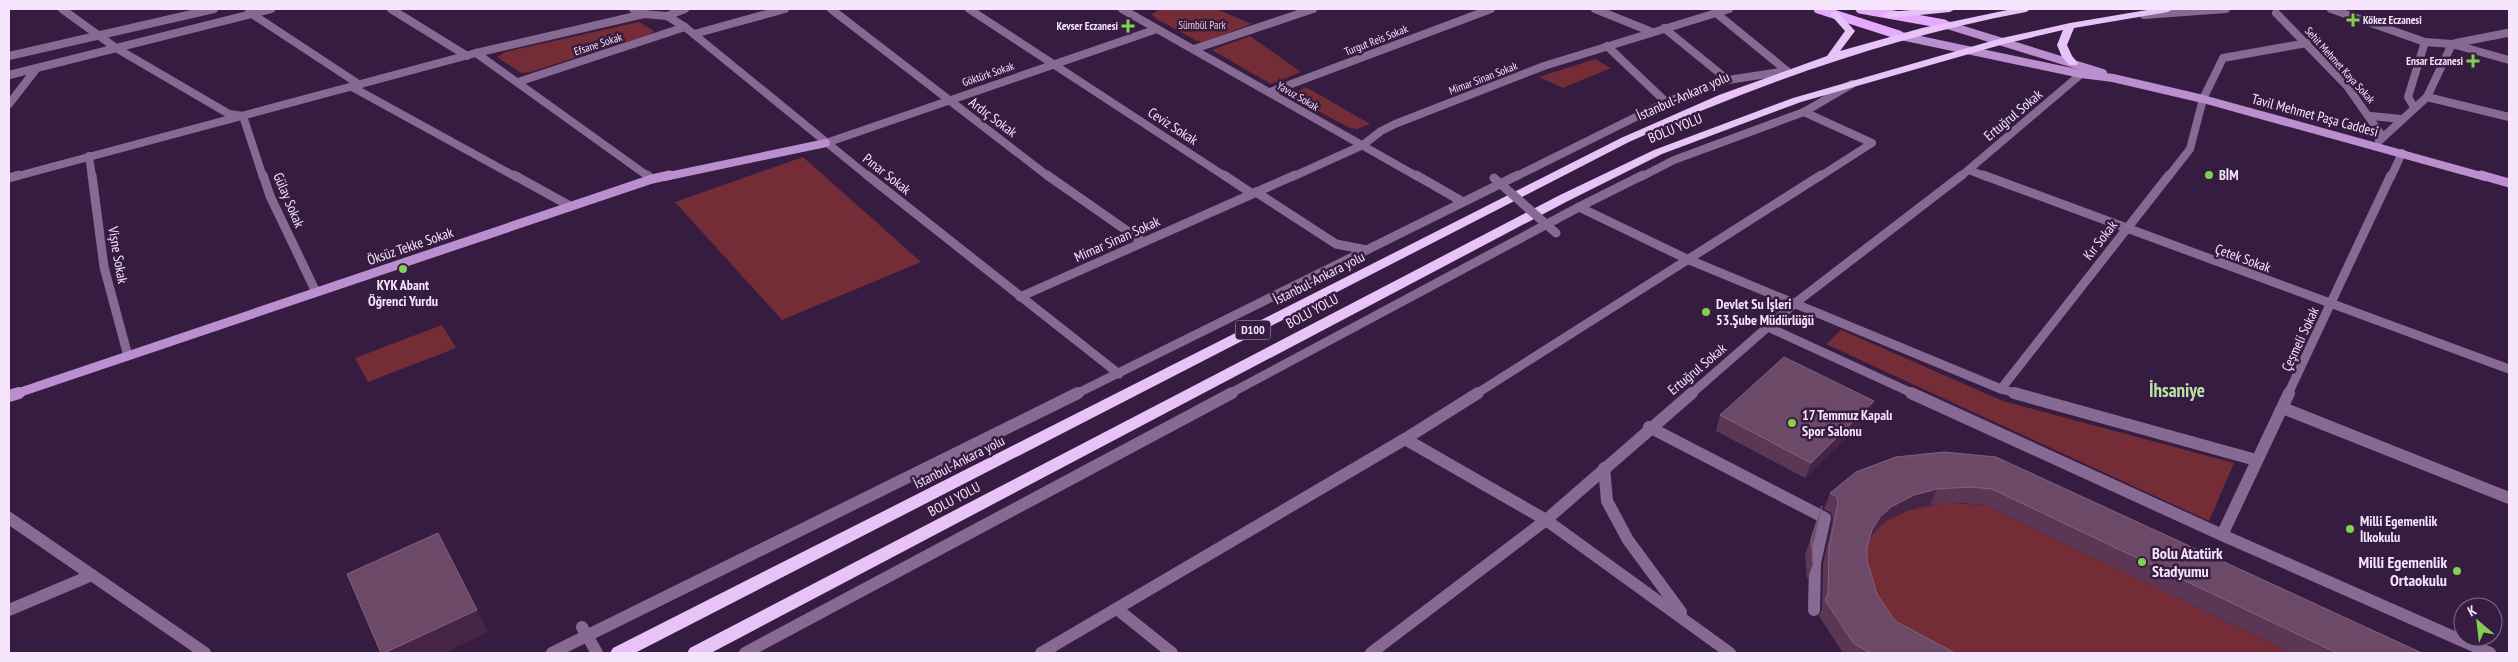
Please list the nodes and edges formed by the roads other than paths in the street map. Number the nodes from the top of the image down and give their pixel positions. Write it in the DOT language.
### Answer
graph roads {
  1 [pos="62,9"];
  2 [pos="214,9"];
  3 [pos="244,9"];
  4 [pos="271,9"];
  5 [pos="391,9"];
  6 [pos="633,9"];
  7 [pos="685,9"];
  8 [pos="785,9"];
  9 [pos="831,9"];
  10 [pos="969,9"];
  11 [pos="1138,9"];
  12 [pos="1313,9"];
  13 [pos="1491,9"];
  14 [pos="1595,9"];
  15 [pos="1729,9"];
  16 [pos="1818,9"];
  17 [pos="1860,9"];
  18 [pos="1950,9"];
  19 [pos="2026,9"];
  20 [pos="2168,9"];
  21 [pos="2226,9"];
  22 [pos="2331,9"];
  23 [pos="1125,11"];
  24 [pos="252,13"];
  25 [pos="1716,13"];
  26 [pos="2276,13"];
  27 [pos="644,14"];
  28 [pos="1835,14"];
  29 [pos="1888,15"];
  30 [pos="667,16"];
  31 [pos="2126,16"];
  32 [pos="1944,24"];
  33 [pos="2070,26"];
  34 [pos="685,28"];
  35 [pos="1664,28"];
  36 [pos="1157,29"];
  37 [pos="1652,32"];
  38 [pos="2507,33"];
  39 [pos="694,34"];
  40 [pos="99,35"];
  41 [pos="1899,36"];
  42 [pos="2002,41"];
  43 [pos="2424,42"];
  44 [pos="2307,43"];
  45 [pos="2452,44"];
  46 [pos="1607,46"];
  47 [pos="116,48"];
  48 [pos="1194,49"];
  49 [pos="1966,50"];
  50 [pos="472,54"];
  51 [pos="9,56"];
  52 [pos="1831,57"];
  53 [pos="2509,60"];
  54 [pos="2073,63"];
  55 [pos="1052,64"];
  56 [pos="37,68"];
  57 [pos="1787,71"];
  58 [pos="2084,71"];
  59 [pos="9,75"];
  60 [pos="1728,80"];
  61 [pos="518,82"];
  62 [pos="1856,82"];
  63 [pos="356,86"];
  64 [pos="1270,92"];
  65 [pos="2427,97"];
  66 [pos="2203,99"];
  67 [pos="947,100"];
  68 [pos="1666,102"];
  69 [pos="9,104"];
  70 [pos="2414,107"];
  71 [pos="1804,112"];
  72 [pos="243,116"];
  73 [pos="2371,116"];
  74 [pos="2509,118"];
  75 [pos="2401,119"];
  76 [pos="2382,136"];
  77 [pos="826,143"];
  78 [pos="1363,145"];
  79 [pos="2376,146"];
  80 [pos="2402,153"];
  81 [pos="89,156"];
  82 [pos="1969,170"];
  83 [pos="9,178"];
  84 [pos="1494,178"];
  85 [pos="652,179"];
  86 [pos="2509,183"];
  87 [pos="1254,193"];
  88 [pos="1463,202"];
  89 [pos="570,206"];
  90 [pos="1579,206"];
  91 [pos="2125,229"];
  92 [pos="1556,233"];
  93 [pos="1143,242"];
  94 [pos="1367,250"];
  95 [pos="1687,259"];
  96 [pos="316,292"];
  97 [pos="1020,297"];
  98 [pos="1794,304"];
  99 [pos="2332,305"];
  100 [pos="1768,327"];
  101 [pos="128,356"];
  102 [pos="2509,369"];
  103 [pos="1119,374"];
  104 [pos="2001,389"];
  105 [pos="9,396"];
  106 [pos="2283,408"];
  107 [pos="1649,427"];
  108 [pos="1405,439"];
  109 [pos="2256,460"];
  110 [pos="1604,468"];
  111 [pos="2509,498"];
  112 [pos="9,518"];
  113 [pos="1546,520"];
  114 [pos="2222,535"];
  115 [pos="92,575"];
  116 [pos="1117,609"];
  117 [pos="9,610"];
  118 [pos="1814,610"];
  119 [pos="1687,621"];
  120 [pos="582,627"];
  121 [pos="204,653"];
  122 [pos="552,653"];
  123 [pos="597,653"];
  124 [pos="619,653"];
  125 [pos="696,653"];
  126 [pos="745,653"];
  127 [pos="1041,653"];
  128 [pos="1172,653"];
  129 [pos="1371,653"];
  130 [pos="1730,653"];
  131 [pos="2490,653"];
  1 -- 40 [label="street"];
  2 -- 40 [label="street"];
  3 -- 24 [label="street"];
  4 -- 24 [label="street"];
  5 -- 50 [label="street"];
  6 -- 27 [label="street, Pınar Sokak"];
  7 -- 30 [label="street"];
  8 -- 39 [label="street"];
  9 -- 67 [label="street, Ardıç Sokak"];
  10 -- 55 [label="street, Ceviz Sokak"];
  11 -- 23 [label="street"];
  12 -- 48 [label="street"];
  13 -- 64 [label="street, Turgut Reis Sokak"];
  14 -- 37 [label="street"];
  15 -- 25 [label="street, Mimar Sinan Sokak"];
  16 -- 28 [label="main road"];
  17 -- 29 [label="main road"];
  18 -- 29 [label="highway"];
  19 -- 32 [label="highway, D100"];
  20 -- 31 [label="highway, D100"];
  21 -- 31 [label="street"];
  22 -- 43 [label="street"];
  23 -- 36 [label="street, Yavuz Sokak"];
  24 -- 47 [label="street"];
  24 -- 63 [label="street"];
  25 -- 35 [label="street, Mimar Sinan Sokak"];
  25 -- 57 [label="street"];
  26 -- 44 [label="street, Sehit Mehmet Kaya Sokak"];
  27 -- 30 [label="street, Pınar Sokak"];
  27 -- 50 [label="street"];
  28 -- 41 [label="main road"];
  28 -- 52 [label="highway"];
  29 -- 32 [label="main road"];
  30 -- 34 [label="street, Pınar Sokak"];
  31 -- 33 [label="highway, D100"];
  32 -- 41 [label="highway, İstanbul-Ankara yolu / D100"];
  32 -- 42 [label="main road"];
  33 -- 42 [label="highway, D100"];
  33 -- 54 [label="highway"];
  34 -- 39 [label="street, Pınar Sokak"];
  34 -- 61 [label="street, Efsane Sokak"];
  35 -- 37 [label="street, Mimar Sinan Sokak"];
  35 -- 60 [label="street"];
  36 -- 48 [label="street, Yavuz Sokak"];
  36 -- 55 [label="street, Göktürk Sokak"];
  37 -- 46 [label="street, Mimar Sinan Sokak"];
  38 -- 45 [label="street"];
  39 -- 77 [label="street, Pınar Sokak"];
  40 -- 47 [label="street"];
  40 -- 51 [label="street"];
  41 -- 49 [label="main road"];
  41 -- 52 [label="highway, İstanbul-Ankara yolu / D100"];
  42 -- 49 [label="highway, D100"];
  42 -- 54 [label="main road"];
  43 -- 45 [label="street"];
  43 -- 70 [label="street"];
  44 -- 66 [label="street, Kır Sokak"];
  44 -- 73 [label="street, Sehit Mehmet Kaya Sokak"];
  45 -- 53 [label="street"];
  45 -- 65 [label="street"];
  46 -- 68 [label="street"];
  46 -- 78 [label="street, Mimar Sinan Sokak"];
  47 -- 56 [label="street"];
  47 -- 72 [label="street"];
  48 -- 64 [label="street, Yavuz Sokak"];
  49 -- 58 [label="main road"];
  49 -- 62 [label="highway, BOLU YOLU / D100"];
  50 -- 61 [label="street"];
  50 -- 63 [label="street"];
  52 -- 57 [label="highway, İstanbul-Ankara yolu / D100"];
  54 -- 58 [label="main road"];
  55 -- 67 [label="street, Göktürk Sokak"];
  55 -- 87 [label="street, Ceviz Sokak"];
  56 -- 59 [label="street"];
  56 -- 69 [label="street"];
  57 -- 60 [label="street"];
  57 -- 124 [label="highway, İstanbul-Ankara yolu / D100"];
  58 -- 66 [label="main road, Tavil Mehmet Paşa Caddesi"];
  58 -- 82 [label="street, Ertuğrul Sokak"];
  60 -- 68 [label="street"];
  61 -- 85 [label="street"];
  62 -- 71 [label="street"];
  62 -- 125 [label="highway, BOLU YOLU / D100"];
  63 -- 72 [label="street"];
  63 -- 89 [label="street"];
  64 -- 78 [label="street, Yavuz Sokak"];
  65 -- 70 [label="street"];
  65 -- 74 [label="street"];
  66 -- 79 [label="main road, Tavil Mehmet Paşa Caddesi"];
  66 -- 91 [label="street, Kır Sokak"];
  67 -- 77 [label="street, Göktürk Sokak"];
  67 -- 93 [label="street, Ardıç Sokak"];
  68 -- 88 [label="street"];
  70 -- 75 [label="street"];
  71 -- 90 [label="street"];
  71 -- 95 [label="street"];
  72 -- 81 [label="street"];
  72 -- 96 [label="street, Gülay Sokak"];
  73 -- 75 [label="street"];
  73 -- 76 [label="street, Sehit Mehmet Kaya Sokak"];
  75 -- 76 [label="street"];
  76 -- 79 [label="street"];
  77 -- 85 [label="main road, Öksüz Tekke Sokak"];
  77 -- 97 [label="street, Pınar Sokak"];
  78 -- 87 [label="street, Mimar Sinan Sokak"];
  78 -- 88 [label="street, Yavuz Sokak"];
  79 -- 80 [label="main road, Tavil Mehmet Paşa Caddesi"];
  80 -- 86 [label="main road, Tavil Mehmet Paşa Caddesi"];
  80 -- 99 [label="street, Çeşmeli Sokak"];
  81 -- 83 [label="street"];
  81 -- 101 [label="street, Vişne Sokak"];
  82 -- 91 [label="street, Çetek Sokak"];
  82 -- 98 [label="street, Ertuğrul Sokak"];
  84 -- 92 [label="street, bridge"];
  85 -- 89 [label="main road, Öksüz Tekke Sokak"];
  87 -- 93 [label="street, Mimar Sinan Sokak"];
  87 -- 94 [label="street, Ceviz Sokak"];
  88 -- 94 [label="street"];
  89 -- 96 [label="main road, Öksüz Tekke Sokak"];
  90 -- 95 [label="street"];
  90 -- 126 [label="street"];
  91 -- 99 [label="street, Çetek Sokak"];
  91 -- 104 [label="street, Kır Sokak"];
  93 -- 97 [label="street, Mimar Sinan Sokak"];
  94 -- 103 [label="street"];
  95 -- 98 [label="street"];
  95 -- 108 [label="street"];
  96 -- 101 [label="main road, Öksüz Tekke Sokak"];
  97 -- 103 [label="street, Pınar Sokak"];
  98 -- 100 [label="street, Ertuğrul Sokak"];
  98 -- 104 [label="street"];
  99 -- 102 [label="street, Çetek Sokak"];
  99 -- 106 [label="street, Çeşmeli Sokak"];
  100 -- 107 [label="street, Ertuğrul Sokak"];
  100 -- 114 [label="street"];
  101 -- 105 [label="main road, Öksüz Tekke Sokak"];
  103 -- 122 [label="street"];
  104 -- 109 [label="street"];
  106 -- 109 [label="street, Çeşmeli Sokak"];
  106 -- 111 [label="street"];
  107 -- 110 [label="street, Ertuğrul Sokak"];
  107 -- 118 [label="street"];
  108 -- 113 [label="street"];
  108 -- 116 [label="street"];
  109 -- 114 [label="street, Çeşmeli Sokak"];
  110 -- 113 [label="street, Ertuğrul Sokak"];
  110 -- 119 [label="street"];
  112 -- 115 [label="street"];
  113 -- 119 [label="street"];
  113 -- 129 [label="street, Ertuğrul Sokak"];
  114 -- 131 [label="street"];
  115 -- 117 [label="street"];
  115 -- 121 [label="street"];
  116 -- 127 [label="street"];
  116 -- 128 [label="street"];
  119 -- 130 [label="street"];
  120 -- 123 [label="street, bridge"];
}
